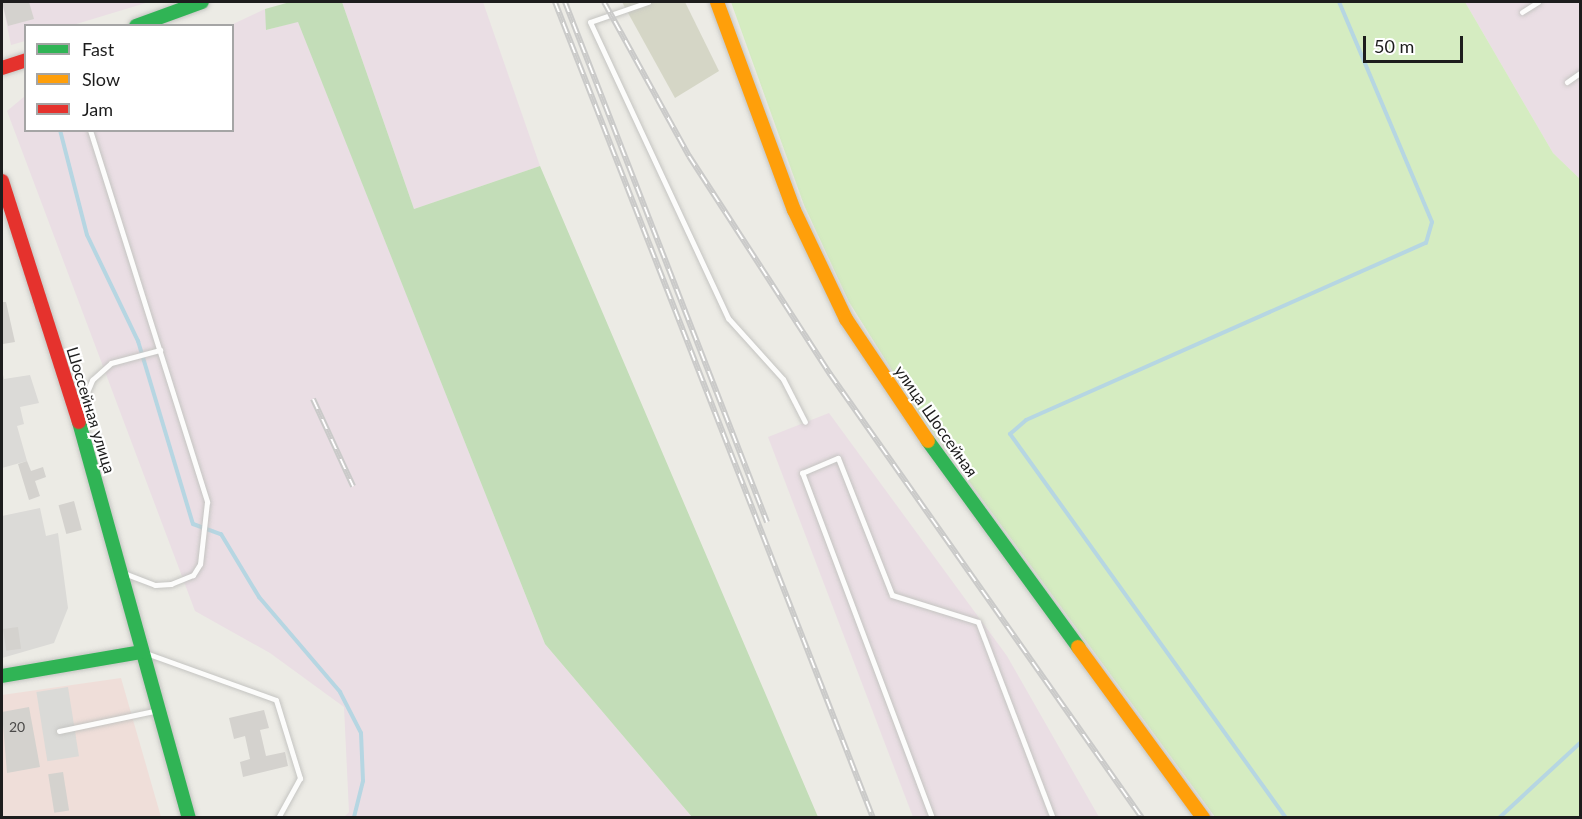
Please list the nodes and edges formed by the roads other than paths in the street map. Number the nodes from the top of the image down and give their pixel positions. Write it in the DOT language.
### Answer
graph roads {
  1 [pos="202,2"];
  2 [pos="648,2"];
  3 [pos="717,2"];
  4 [pos="1538,2"];
  5 [pos="1522,12"];
  6 [pos="142,24"];
  7 [pos="24,61"];
  8 [pos="2,68"];
  9 [pos="1581,73"];
  10 [pos="1567,82"];
  11 [pos="91,132"];
  12 [pos="2,181"];
  13 [pos="160,350"];
  14 [pos="77,416"];
  15 [pos="806,422"];
  16 [pos="118,571"];
  17 [pos="141,652"];
  18 [pos="2,676"];
  19 [pos="156,710"];
  20 [pos="59,731"];
  21 [pos="189,818"];
  22 [pos="278,818"];
  23 [pos="932,818"];
  24 [pos="1053,818"];
  25 [pos="1203,818"];
  1 -- 6 [label="main road"];
  2 -- 15 [label="lane"];
  3 -- 25 [label="main road, улица Шоссейная"];
  4 -- 5 [label="lane"];
  7 -- 8 [label="main road"];
  9 -- 10 [label="lane"];
  11 -- 13 [label="lane"];
  12 -- 14 [label="main road, Шоссейная улица"];
  13 -- 14 [label="lane"];
  13 -- 16 [label="lane"];
  14 -- 16 [label="main road, Шоссейная улица"];
  16 -- 17 [label="main road, Шоссейная улица"];
  17 -- 18 [label="main road"];
  17 -- 19 [label="main road, Шоссейная улица"];
  17 -- 22 [label="lane"];
  19 -- 20 [label="lane"];
  19 -- 21 [label="main road, Шоссейная улица"];
  23 -- 24 [label="lane"];
}
